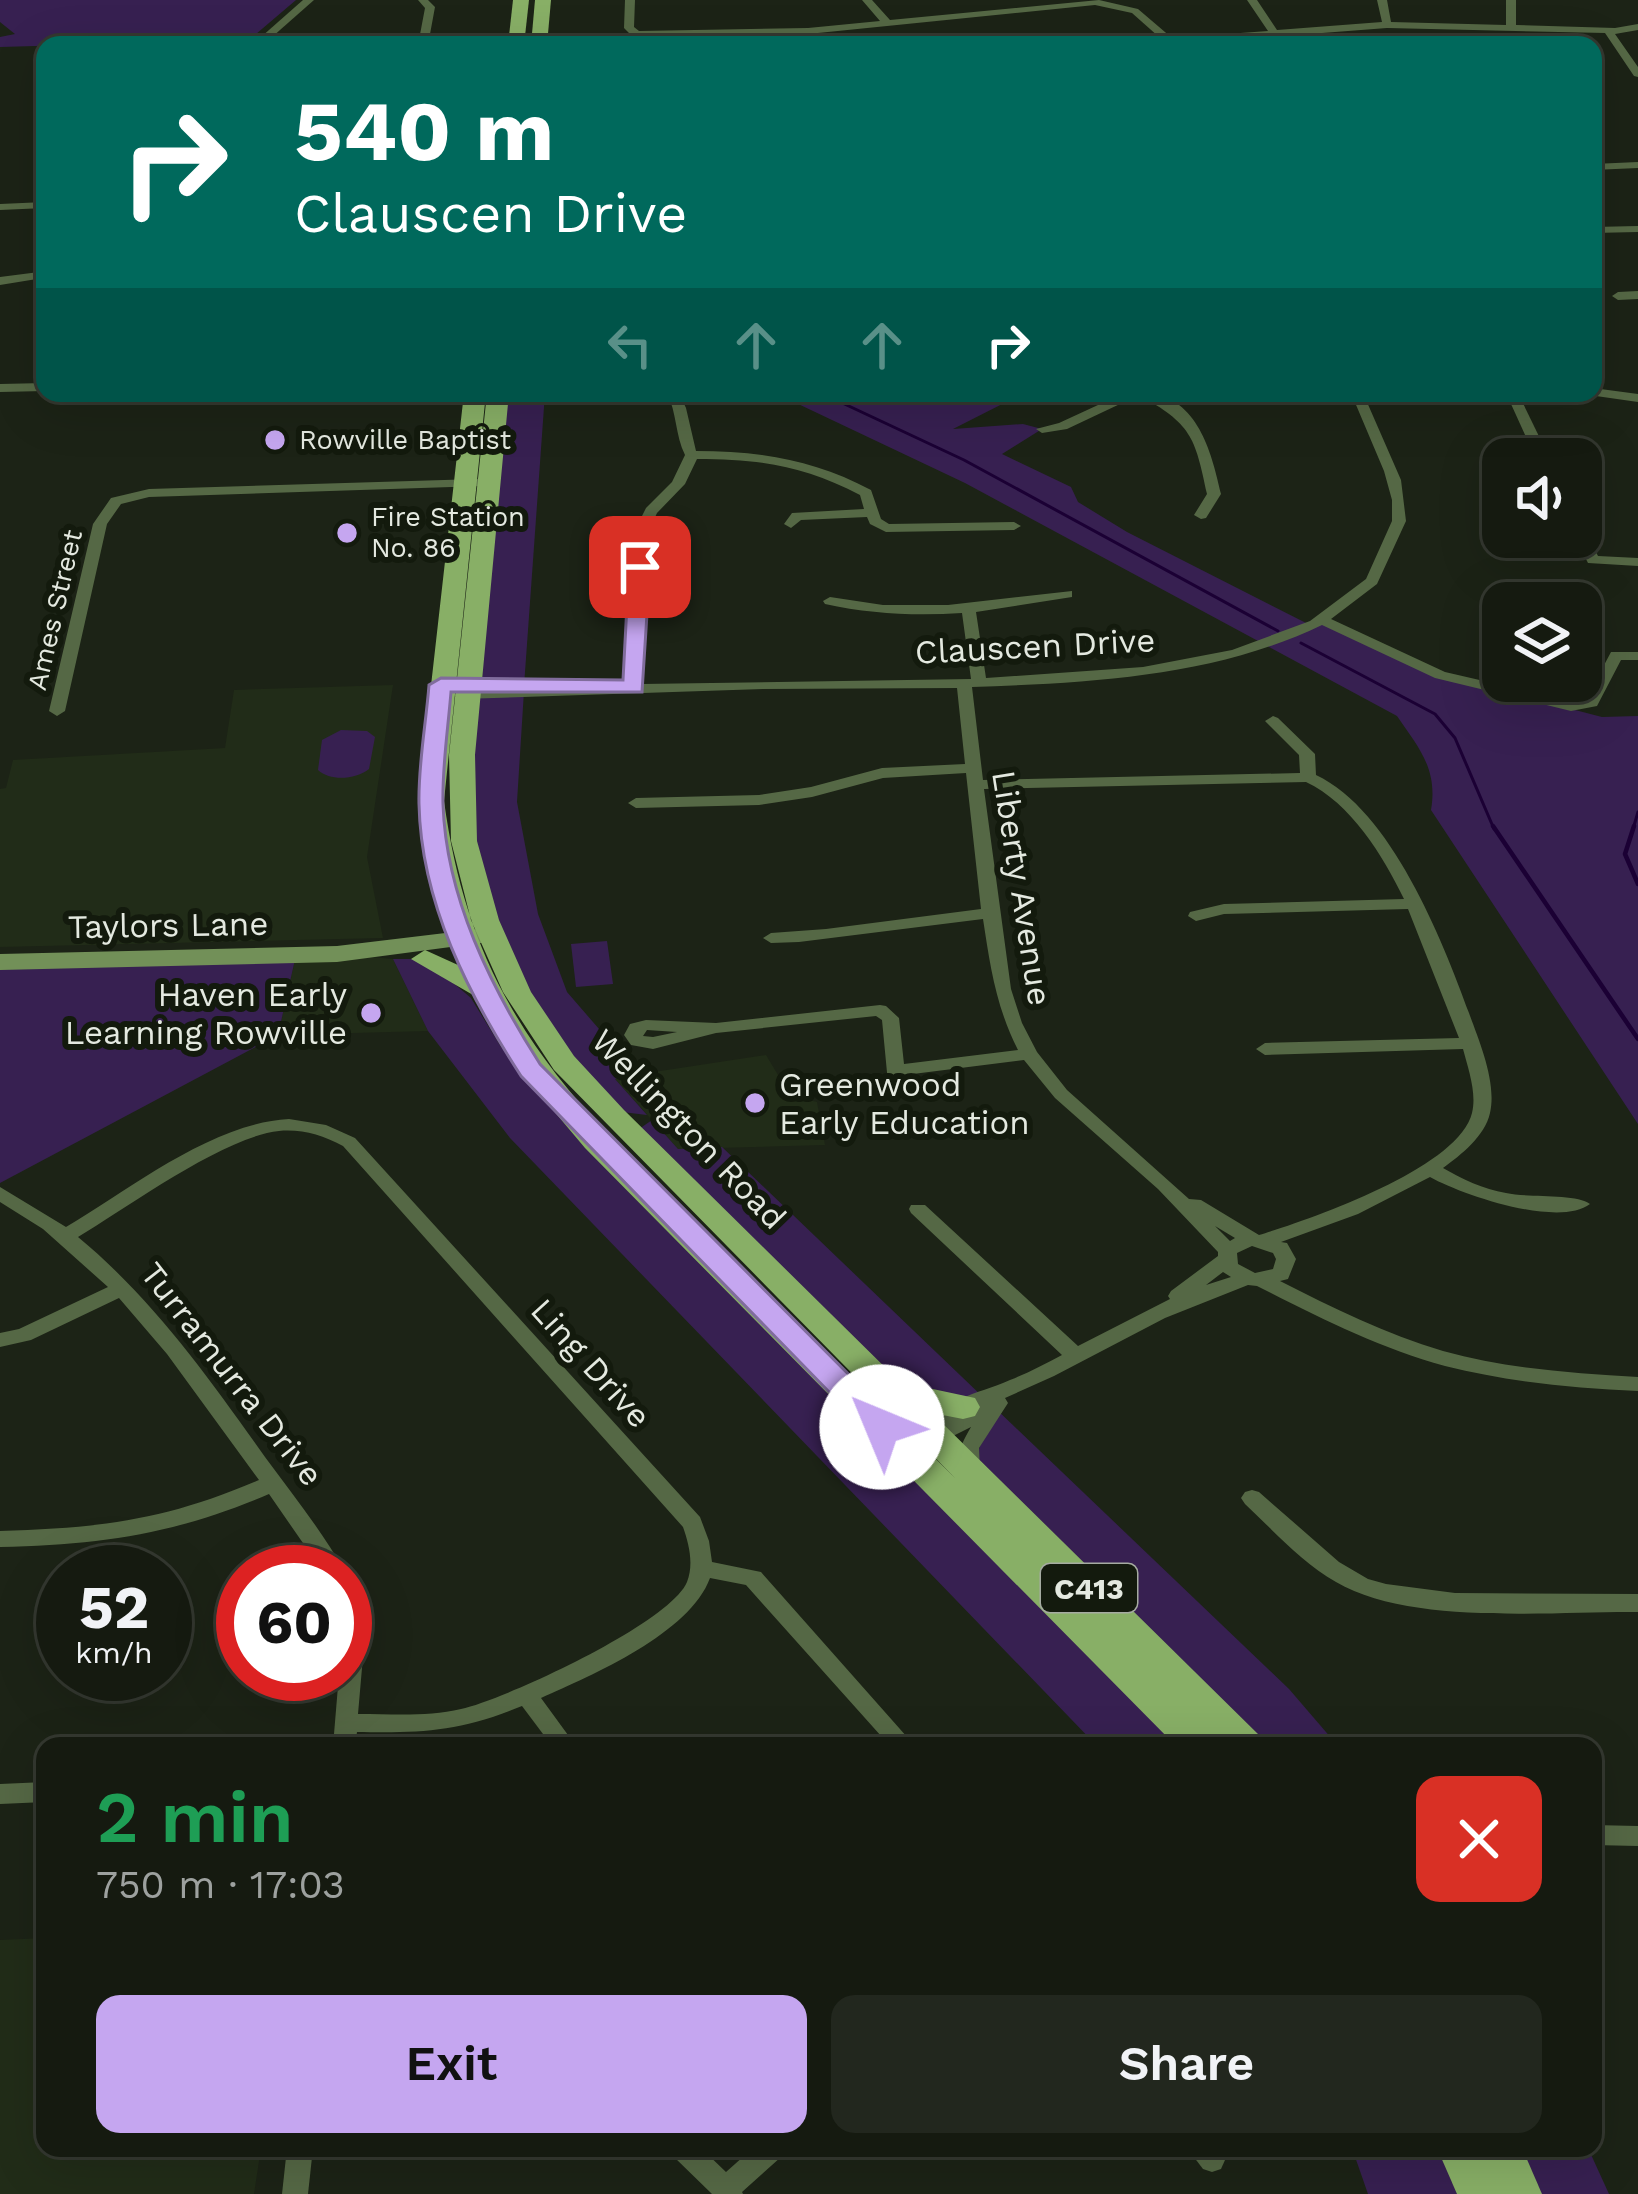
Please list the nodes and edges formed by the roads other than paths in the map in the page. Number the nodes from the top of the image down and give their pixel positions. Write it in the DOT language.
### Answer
graph roads {
  1 [pos="309,0"];
  2 [pos="423,0"];
  3 [pos="520,0"];
  4 [pos="542,0"];
  5 [pos="630,0"];
  6 [pos="867,0"];
  7 [pos="975,0"];
  8 [pos="1252,0"];
  9 [pos="1382,0"];
  10 [pos="1510,0"];
  11 [pos="1118,2"];
  12 [pos="986,12"];
  13 [pos="887,23"];
  14 [pos="1387,25"];
  15 [pos="1511,25"];
  16 [pos="1638,27"];
  17 [pos="1611,30"];
  18 [pos="1273,31"];
  19 [pos="267,36"];
  20 [pos="425,36"];
  21 [pos="517,36"];
  22 [pos="540,36"];
  23 [pos="632,36"];
  24 [pos="711,36"];
  25 [pos="1164,36"];
  26 [pos="1231,36"];
  27 [pos="1638,74"];
  28 [pos="1638,165"];
  29 [pos="1602,167"];
  30 [pos="36,205"];
  31 [pos="0,207"];
  32 [pos="1638,229"];
  33 [pos="1602,230"];
  34 [pos="36,276"];
  35 [pos="0,280"];
  36 [pos="1638,295"];
  37 [pos="1618,296"];
  38 [pos="36,387"];
  39 [pos="0,388"];
  40 [pos="1602,393"];
  41 [pos="1638,398"];
  42 [pos="475,402"];
  43 [pos="496,402"];
  44 [pos="678,402"];
  45 [pos="1114,402"];
  46 [pos="1162,402"];
  47 [pos="1362,402"];
  48 [pos="1516,402"];
  49 [pos="1042,429"];
  50 [pos="1534,438"];
  51 [pos="692,455"];
  52 [pos="476,483"];
  53 [pos="871,513"];
  54 [pos="1201,515"];
  55 [pos="791,524"];
  56 [pos="1015,525"];
  57 [pos="1592,558"];
  58 [pos="1638,562"];
  59 [pos="1066,594"];
  60 [pos="830,602"];
  61 [pos="968,606"];
  62 [pos="1320,619"];
  63 [pos="1638,656"];
  64 [pos="972,682"];
  65 [pos="634,687"];
  66 [pos="454,690"];
  67 [pos="57,711"];
  68 [pos="1274,721"];
  69 [pos="973,776"];
  70 [pos="1308,777"];
  71 [pos="636,803"];
  72 [pos="1413,904"];
  73 [pos="990,913"];
  74 [pos="1196,916"];
  75 [pos="460,938"];
  76 [pos="771,938"];
  77 [pos="494,942"];
  78 [pos="345,953"];
  79 [pos="425,959"];
  80 [pos="0,962"];
  81 [pos="482,989"];
  82 [pos="716,1028"];
  83 [pos="1470,1043"];
  84 [pos="1264,1049"];
  85 [pos="1029,1054"];
  86 [pos="572,1094"];
  87 [pos="1428,1168"];
  88 [pos="1165,1185"];
  89 [pos="0,1193"];
  90 [pos="1581,1204"];
  91 [pos="918,1208"];
  92 [pos="1329,1220"];
  93 [pos="67,1234"];
  94 [pos="1257,1239"];
  95 [pos="1227,1255"];
  96 [pos="1285,1262"];
  97 [pos="1254,1280"];
  98 [pos="122,1288"];
  99 [pos="1144,1319"];
  100 [pos="1363,1333"];
  101 [pos="0,1340"];
  102 [pos="1075,1354"];
  103 [pos="1638,1384"];
  104 [pos="892,1393"];
  105 [pos="978,1407"];
  106 [pos="916,1440"];
  107 [pos="970,1471"];
  108 [pos="271,1484"];
  109 [pos="1252,1498"];
  110 [pos="0,1539"];
  111 [pos="315,1545"];
  112 [pos="702,1568"];
  113 [pos="1638,1603"];
  114 [pos="526,1695"];
  115 [pos="348,1701"];
  116 [pos="346,1735"];
  117 [pos="559,1737"];
  118 [pos="896,1737"];
  119 [pos="1192,1737"];
  120 [pos="1236,1737"];
  121 [pos="36,1792"];
  122 [pos="0,1794"];
  123 [pos="1602,1835"];
  124 [pos="1638,1837"];
  125 [pos="299,2157"];
  126 [pos="692,2157"];
  127 [pos="763,2157"];
  128 [pos="1463,2157"];
  129 [pos="1504,2157"];
  130 [pos="727,2192"];
  131 [pos="295,2194"];
  132 [pos="1478,2194"];
  133 [pos="1520,2194"];
  1 -- 19 [label="street"];
  2 -- 20 [label="street"];
  3 -- 21 [label="main road"];
  4 -- 22 [label="main road"];
  5 -- 23 [label="street"];
  6 -- 13 [label="street"];
  7 -- 12 [label="street"];
  8 -- 18 [label="street"];
  9 -- 14 [label="street"];
  10 -- 15 [label="street"];
  11 -- 12 [label="street"];
  11 -- 25 [label="street"];
  12 -- 13 [label="street"];
  13 -- 24 [label="street"];
  14 -- 15 [label="street"];
  14 -- 18 [label="street"];
  15 -- 17 [label="street"];
  16 -- 17 [label="street"];
  17 -- 27 [label="street"];
  18 -- 26 [label="street"];
  28 -- 29 [label="street"];
  30 -- 31 [label="street"];
  32 -- 33 [label="street"];
  34 -- 35 [label="street"];
  36 -- 37 [label="street"];
  38 -- 39 [label="street"];
  40 -- 41 [label="street"];
  42 -- 52 [label="main road, Wellington Road / C413"];
  43 -- 52 [label="main road, Wellington Road / C413"];
  44 -- 51 [label="street"];
  45 -- 49 [label="street"];
  46 -- 54 [label="street"];
  47 -- 62 [label="street, Clauscen Drive"];
  48 -- 50 [label="street"];
  51 -- 53 [label="street"];
  51 -- 65 [label="street"];
  52 -- 66 [label="main road, Wellington Road / C413"];
  52 -- 67 [label="street, Ames Street"];
  53 -- 55 [label="street"];
  53 -- 56 [label="street"];
  57 -- 58 [label="street"];
  59 -- 61 [label="street"];
  60 -- 61 [label="street"];
  61 -- 64 [label="street, Liberty Avenue"];
  62 -- 63 [label="street"];
  62 -- 64 [label="street, Clauscen Drive"];
  64 -- 65 [label="street, Clauscen Drive"];
  64 -- 69 [label="street, Liberty Avenue"];
  65 -- 66 [label="street, Clauscen Drive"];
  66 -- 75 [label="main road, Wellington Road / C413"];
  66 -- 77 [label="main road, Wellington Road / C413"];
  68 -- 70 [label="street"];
  69 -- 70 [label="street"];
  69 -- 71 [label="street"];
  69 -- 73 [label="street, Liberty Avenue"];
  70 -- 72 [label="street"];
  72 -- 74 [label="street"];
  72 -- 83 [label="street"];
  73 -- 76 [label="street"];
  73 -- 85 [label="street, Liberty Avenue"];
  75 -- 77 [label="main road, Taylors Lane"];
  75 -- 78 [label="main road, Taylors Lane"];
  75 -- 79 [label="main road, Taylors Lane"];
  75 -- 81 [label="main road, Wellington Road / C413"];
  77 -- 86 [label="main road, Wellington Road / C413"];
  78 -- 79 [label="main road, Taylors Lane"];
  78 -- 80 [label="main road, Taylors Lane"];
  79 -- 81 [label="main road"];
  81 -- 86 [label="main road, Wellington Road / C413"];
  82 -- 85 [label="street"];
  83 -- 84 [label="street"];
  83 -- 87 [label="street"];
  85 -- 88 [label="street, Liberty Avenue"];
  86 -- 104 [label="main road, Wellington Road / C413"];
  86 -- 106 [label="main road, Wellington Road / C413"];
  87 -- 90 [label="street"];
  87 -- 92 [label="street"];
  88 -- 94 [label="street, Liberty Avenue"];
  88 -- 95 [label="street, Liberty Avenue"];
  89 -- 93 [label="street, Turramurra Drive"];
  91 -- 102 [label="street"];
  92 -- 94 [label="street"];
  92 -- 96 [label="street"];
  93 -- 98 [label="street, Turramurra Drive"];
  93 -- 112 [label="street, Ling Drive"];
  94 -- 95 [label="street"];
  94 -- 96 [label="street, Liberty Avenue"];
  95 -- 97 [label="street, Liberty Avenue"];
  95 -- 99 [label="street"];
  96 -- 97 [label="street"];
  96 -- 100 [label="street"];
  97 -- 99 [label="street"];
  97 -- 100 [label="street"];
  98 -- 101 [label="street"];
  98 -- 108 [label="street, Turramurra Drive"];
  99 -- 102 [label="street"];
  100 -- 103 [label="street"];
  102 -- 105 [label="street"];
  104 -- 105 [label="main road"];
  104 -- 106 [label="main road, Wellington Road / C413"];
  105 -- 106 [label="street"];
  105 -- 107 [label="street"];
  106 -- 107 [label="main road, Wellington Road / C413"];
  106 -- 119 [label="main road, Wellington Road / C413"];
  107 -- 120 [label="main road, Wellington Road / C413"];
  108 -- 110 [label="street"];
  108 -- 111 [label="street, Turramurra Drive"];
  109 -- 113 [label="street"];
  112 -- 114 [label="street"];
  112 -- 118 [label="street"];
  114 -- 116 [label="street"];
  114 -- 117 [label="street"];
  115 -- 116 [label="street"];
  121 -- 122 [label="street"];
  123 -- 124 [label="street"];
  125 -- 131 [label="street"];
  126 -- 130 [label="street"];
  127 -- 130 [label="street"];
  128 -- 132 [label="main road"];
  129 -- 133 [label="main road"];
}
